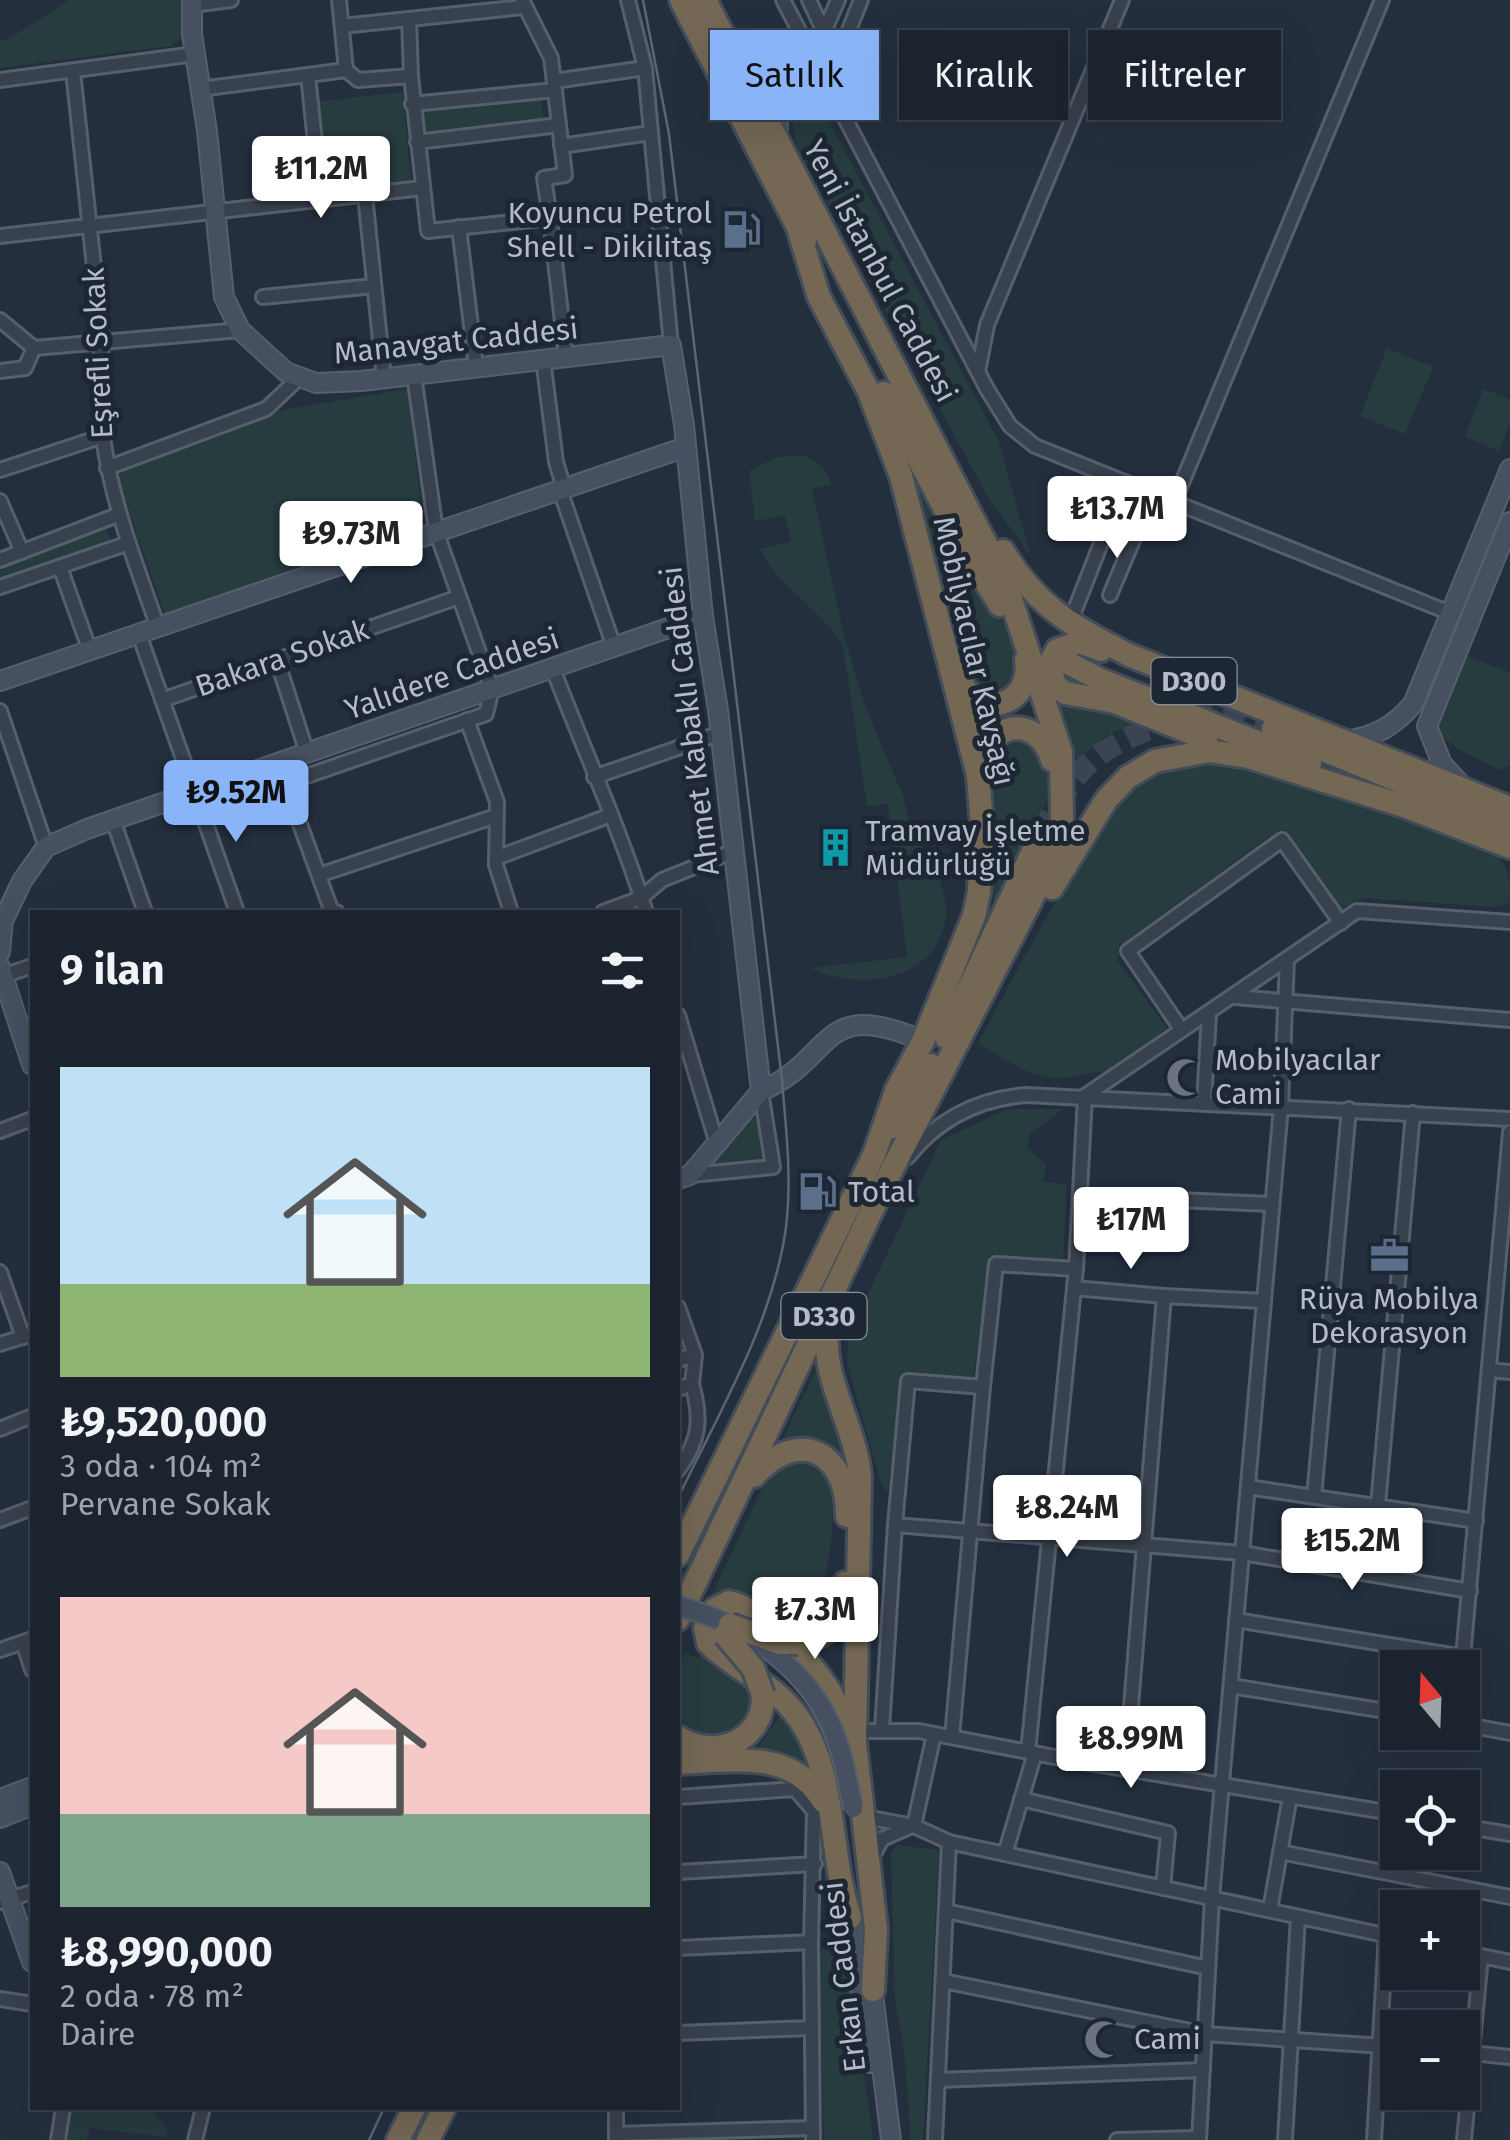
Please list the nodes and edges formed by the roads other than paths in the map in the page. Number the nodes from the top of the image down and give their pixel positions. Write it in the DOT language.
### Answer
graph roads {
  1 [pos="231,0"];
  2 [pos="339,0"];
  3 [pos="628,0"];
  4 [pos="681,0"];
  5 [pos="705,0"];
  6 [pos="782,0"];
  7 [pos="810,0"];
  8 [pos="838,0"];
  9 [pos="861,0"];
  10 [pos="1122,0"];
  11 [pos="1382,0"];
  12 [pos="192,3"];
  13 [pos="522,4"];
  14 [pos="409,19"];
  15 [pos="342,26"];
  16 [pos="720,30"];
  17 [pos="799,30"];
  18 [pos="823,30"];
  19 [pos="825,30"];
  20 [pos="848,30"];
  21 [pos="195,54"];
  22 [pos="645,68"];
  23 [pos="73,70"];
  24 [pos="346,70"];
  25 [pos="308,74"];
  26 [pos="405,77"];
  27 [pos="0,80"];
  28 [pos="554,85"];
  29 [pos="200,89"];
  30 [pos="412,104"];
  31 [pos="767,120"];
  32 [pos="777,120"];
  33 [pos="847,120"];
  34 [pos="559,125"];
  35 [pos="650,133"];
  36 [pos="417,142"];
  37 [pos="779,142"];
  38 [pos="561,146"];
  39 [pos="422,188"];
  40 [pos="364,195"];
  41 [pos="320,200"];
  42 [pos="215,213"];
  43 [pos="550,218"];
  44 [pos="89,224"];
  45 [pos="459,227"];
  46 [pos="798,228"];
  47 [pos="0,236"];
  48 [pos="374,286"];
  49 [pos="263,297"];
  50 [pos="0,320"];
  51 [pos="240,330"];
  52 [pos="102,342"];
  53 [pos="671,345"];
  54 [pos="34,348"];
  55 [pos="566,357"];
  56 [pos="543,360"];
  57 [pos="476,368"];
  58 [pos="0,371"];
  59 [pos="978,372"];
  60 [pos="414,375"];
  61 [pos="300,377"];
  62 [pos="384,379"];
  63 [pos="100,436"];
  64 [pos="686,447"];
  65 [pos="946,464"];
  66 [pos="107,468"];
  67 [pos="1510,469"];
  68 [pos="0,470"];
  69 [pos="1124,482"];
  70 [pos="562,489"];
  71 [pos="1152,493"];
  72 [pos="0,500"];
  73 [pos="1174,502"];
  74 [pos="120,514"];
  75 [pos="1510,522"];
  76 [pos="436,532"];
  77 [pos="129,543"];
  78 [pos="22,552"];
  79 [pos="0,560"];
  80 [pos="60,567"];
  81 [pos="0,588"];
  82 [pos="1110,595"];
  83 [pos="459,597"];
  84 [pos="1008,610"];
  85 [pos="1450,613"];
  86 [pos="704,616"];
  87 [pos="938,622"];
  88 [pos="1070,625"];
  89 [pos="158,628"];
  90 [pos="139,634"];
  91 [pos="614,648"];
  92 [pos="90,650"];
  93 [pos="1129,655"];
  94 [pos="277,660"];
  95 [pos="1064,661"];
  96 [pos="553,669"];
  97 [pos="0,681"];
  98 [pos="492,690"];
  99 [pos="162,700"];
  100 [pos="0,711"];
  101 [pos="467,720"];
  102 [pos="1273,729"];
  103 [pos="720,733"];
  104 [pos="1344,741"];
  105 [pos="307,753"];
  106 [pos="1286,770"];
  107 [pos="594,777"];
  108 [pos="226,781"];
  109 [pos="286,783"];
  110 [pos="1464,788"];
  111 [pos="195,791"];
  112 [pos="1062,802"];
  113 [pos="1404,806"];
  114 [pos="1510,808"];
  115 [pos="611,815"];
  116 [pos="496,816"];
  117 [pos="113,820"];
  118 [pos="982,825"];
  119 [pos="1510,827"];
  120 [pos="1041,834"];
  121 [pos="46,847"];
  122 [pos="1510,848"];
  123 [pos="734,851"];
  124 [pos="496,858"];
  125 [pos="319,875"];
  126 [pos="644,905"];
  127 [pos="144,910"];
  128 [pos="236,910"];
  129 [pos="332,910"];
  130 [pos="511,910"];
  131 [pos="615,910"];
  132 [pos="1510,922"];
  133 [pos="1341,923"];
  134 [pos="0,940"];
  135 [pos="1288,960"];
  136 [pos="30,966"];
  137 [pos="2,972"];
  138 [pos="1234,997"];
  139 [pos="1286,1002"];
  140 [pos="1208,1014"];
  141 [pos="974,1015"];
  142 [pos="1510,1020"];
  143 [pos="680,1024"];
  144 [pos="1181,1028"];
  145 [pos="923,1042"];
  146 [pos="30,1054"];
  147 [pos="762,1091"];
  148 [pos="1085,1096"];
  149 [pos="1204,1103"];
  150 [pos="1281,1106"];
  151 [pos="1349,1110"];
  152 [pos="1413,1113"];
  153 [pos="1510,1118"];
  154 [pos="30,1120"];
  155 [pos="0,1131"];
  156 [pos="1510,1132"];
  157 [pos="717,1144"];
  158 [pos="874,1155"];
  159 [pos="684,1177"];
  160 [pos="884,1185"];
  161 [pos="1082,1196"];
  162 [pos="1272,1204"];
  163 [pos="1076,1269"];
  164 [pos="0,1272"];
  165 [pos="1074,1288"];
  166 [pos="834,1296"];
  167 [pos="1164,1296"];
  168 [pos="1264,1301"];
  169 [pos="680,1313"];
  170 [pos="28,1335"];
  171 [pos="0,1344"];
  172 [pos="695,1355"];
  173 [pos="680,1359"];
  174 [pos="1489,1370"];
  175 [pos="1510,1372"];
  176 [pos="692,1384"];
  177 [pos="983,1387"];
  178 [pos="680,1388"];
  179 [pos="30,1417"];
  180 [pos="0,1428"];
  181 [pos="680,1466"];
  182 [pos="1248,1488"];
  183 [pos="1314,1497"];
  184 [pos="736,1498"];
  185 [pos="1378,1505"];
  186 [pos="30,1509"];
  187 [pos="0,1520"];
  188 [pos="1476,1520"];
  189 [pos="895,1524"];
  190 [pos="971,1530"];
  191 [pos="1049,1537"];
  192 [pos="683,1539"];
  193 [pos="1143,1544"];
  194 [pos="1242,1553"];
  195 [pos="1470,1591"];
  196 [pos="680,1607"];
  197 [pos="680,1614"];
  198 [pos="680,1618"];
  199 [pos="1236,1620"];
  200 [pos="727,1630"];
  201 [pos="28,1641"];
  202 [pos="0,1650"];
  203 [pos="1394,1650"];
  204 [pos="1464,1650"];
  205 [pos="1231,1686"];
  206 [pos="1380,1710"];
  207 [pos="1480,1727"];
  208 [pos="882,1729"];
  209 [pos="1510,1733"];
  210 [pos="934,1734"];
  211 [pos="952,1737"];
  212 [pos="680,1738"];
  213 [pos="855,1743"];
  214 [pos="1032,1752"];
  215 [pos="680,1763"];
  216 [pos="1126,1769"];
  217 [pos="1222,1784"];
  218 [pos="30,1788"];
  219 [pos="1290,1796"];
  220 [pos="680,1797"];
  221 [pos="0,1799"];
  222 [pos="1021,1799"];
  223 [pos="30,1806"];
  224 [pos="1380,1811"];
  225 [pos="847,1814"];
  226 [pos="0,1818"];
  227 [pos="914,1826"];
  228 [pos="1480,1829"];
  229 [pos="1510,1834"];
  230 [pos="950,1842"];
  231 [pos="1280,1852"];
  232 [pos="1004,1854"];
  233 [pos="870,1860"];
  234 [pos="816,1864"];
  235 [pos="0,1872"];
  236 [pos="680,1872"];
  237 [pos="1163,1888"];
  238 [pos="30,1893"];
  239 [pos="1510,1897"];
  240 [pos="1212,1898"];
  241 [pos="5,1901"];
  242 [pos="1270,1910"];
  243 [pos="946,1912"];
  244 [pos="1298,1916"];
  245 [pos="850,1917"];
  246 [pos="1380,1933"];
  247 [pos="811,1942"];
  248 [pos="680,1948"];
  249 [pos="30,1956"];
  250 [pos="1481,1956"];
  251 [pos="1510,1962"];
  252 [pos="1208,1968"];
  253 [pos="943,1981"];
  254 [pos="873,1990"];
  255 [pos="0,1999"];
  256 [pos="30,2004"];
  257 [pos="1473,2010"];
  258 [pos="812,2028"];
  259 [pos="680,2033"];
  260 [pos="1205,2034"];
  261 [pos="1293,2040"];
  262 [pos="1380,2046"];
  263 [pos="1480,2054"];
  264 [pos="1510,2057"];
  265 [pos="1380,2059"];
  266 [pos="1203,2070"];
  267 [pos="938,2080"];
  268 [pos="63,2110"];
  269 [pos="202,2110"];
  270 [pos="413,2110"];
  271 [pos="443,2110"];
  272 [pos="616,2110"];
  273 [pos="1465,2110"];
  274 [pos="813,2134"];
  275 [pos="616,2137"];
  276 [pos="1199,2139"];
  277 [pos="58,2140"];
  278 [pos="195,2140"];
  279 [pos="398,2140"];
  280 [pos="428,2140"];
  281 [pos="880,2140"];
  282 [pos="891,2140"];
  283 [pos="935,2140"];
  284 [pos="1117,2140"];
  285 [pos="1285,2140"];
  286 [pos="1374,2140"];
  287 [pos="1464,2140"];
  1 -- 12 [label="street"];
  2 -- 15 [label="street"];
  3 -- 22 [label="street"];
  4 -- 46 [label="highway, Yeni İstanbul Caddesi"];
  5 -- 16 [label="highway, Yeni İstanbul Caddesi / D300"];
  6 -- 17 [label="street"];
  7 -- 18 [label="street"];
  8 -- 19 [label="street"];
  9 -- 20 [label="street"];
  10 -- 59 [label="street"];
  11 -- 73 [label="street"];
  12 -- 21 [label="street, Manavgat Caddesi"];
  13 -- 14 [label="street"];
  13 -- 28 [label="street"];
  14 -- 15 [label="street"];
  14 -- 26 [label="street"];
  15 -- 24 [label="street"];
  21 -- 23 [label="street"];
  21 -- 29 [label="street, Manavgat Caddesi"];
  22 -- 28 [label="street"];
  22 -- 35 [label="street"];
  23 -- 27 [label="street"];
  23 -- 44 [label="street, Eşrefli Sokak"];
  24 -- 25 [label="street"];
  24 -- 26 [label="street"];
  25 -- 29 [label="street"];
  25 -- 41 [label="street"];
  26 -- 30 [label="street"];
  28 -- 30 [label="street"];
  28 -- 34 [label="street"];
  29 -- 42 [label="street, Manavgat Caddesi"];
  30 -- 36 [label="street"];
  31 -- 37 [label="highway, Yeni İstanbul Caddesi / D300"];
  32 -- 37 [label="street"];
  33 -- 59 [label="street"];
  34 -- 36 [label="street"];
  34 -- 38 [label="street"];
  35 -- 38 [label="street"];
  35 -- 53 [label="street"];
  36 -- 39 [label="street"];
  37 -- 65 [label="highway, Yeni İstanbul Caddesi / D300"];
  38 -- 43 [label="street"];
  39 -- 40 [label="street"];
  39 -- 45 [label="street"];
  40 -- 41 [label="street"];
  40 -- 48 [label="street"];
  41 -- 42 [label="street"];
  42 -- 44 [label="street"];
  42 -- 51 [label="street, Manavgat Caddesi"];
  43 -- 45 [label="street"];
  43 -- 55 [label="street"];
  44 -- 47 [label="street"];
  44 -- 52 [label="street, Eşrefli Sokak"];
  45 -- 57 [label="street"];
  46 -- 84 [label="highway, Mobilyacılar Kavşağı"];
  46 -- 87 [label="highway, Mobilyacılar Kavşağı"];
  48 -- 49 [label="street"];
  48 -- 62 [label="street"];
  50 -- 54 [label="street"];
  51 -- 52 [label="street"];
  51 -- 61 [label="street, Manavgat Caddesi"];
  52 -- 54 [label="street"];
  52 -- 63 [label="street, Eşrefli Sokak"];
  53 -- 55 [label="street, Manavgat Caddesi"];
  53 -- 64 [label="street, Ahmet Kabaklı Caddesi"];
  54 -- 58 [label="street"];
  55 -- 56 [label="street, Manavgat Caddesi"];
  56 -- 57 [label="street, Manavgat Caddesi"];
  56 -- 70 [label="street"];
  57 -- 60 [label="street, Manavgat Caddesi"];
  59 -- 69 [label="street"];
  60 -- 62 [label="street, Manavgat Caddesi"];
  60 -- 76 [label="street"];
  61 -- 62 [label="street, Manavgat Caddesi"];
  61 -- 66 [label="street"];
  63 -- 66 [label="street, Eşrefli Sokak"];
  63 -- 68 [label="street"];
  64 -- 70 [label="street"];
  64 -- 86 [label="street, Ahmet Kabaklı Caddesi"];
  65 -- 84 [label="highway, Mobilyacılar Kavşağı"];
  65 -- 88 [label="highway, Mobilyacılar Kavşağı / D300"];
  66 -- 74 [label="street, Eşrefli Sokak"];
  67 -- 85 [label="street"];
  69 -- 71 [label="street"];
  69 -- 88 [label="street"];
  70 -- 76 [label="street"];
  70 -- 91 [label="street"];
  71 -- 73 [label="street"];
  71 -- 82 [label="street"];
  72 -- 78 [label="street"];
  73 -- 85 [label="street"];
  74 -- 77 [label="street, Eşrefli Sokak"];
  74 -- 78 [label="street"];
  75 -- 110 [label="street"];
  76 -- 83 [label="street"];
  76 -- 89 [label="street"];
  77 -- 80 [label="street"];
  77 -- 89 [label="street, Eşrefli Sokak"];
  78 -- 79 [label="street"];
  80 -- 81 [label="street"];
  80 -- 92 [label="street"];
  83 -- 94 [label="street, Bakara Sokak"];
  83 -- 98 [label="street"];
  84 -- 87 [label="highway"];
  84 -- 112 [label="highway, Mobilyacılar Kavşağı"];
  85 -- 104 [label="street"];
  86 -- 91 [label="street, Yalıdere Caddesi"];
  86 -- 103 [label="street, Ahmet Kabaklı Caddesi"];
  87 -- 118 [label="highway, Mobilyacılar Kavşağı"];
  88 -- 93 [label="highway, Mobilyacılar Kavşağı / D300"];
  89 -- 90 [label="street"];
  90 -- 92 [label="street"];
  90 -- 99 [label="street"];
  91 -- 96 [label="street, Yalıdere Caddesi"];
  92 -- 97 [label="street"];
  93 -- 104 [label="highway, Mobilyacılar Kavşağı / D300"];
  93 -- 106 [label="highway"];
  94 -- 99 [label="street, Bakara Sokak"];
  94 -- 105 [label="street"];
  95 -- 113 [label="highway, D300"];
  96 -- 98 [label="street, Yalıdere Caddesi"];
  96 -- 107 [label="street"];
  98 -- 101 [label="street"];
  98 -- 105 [label="street, Yalıdere Caddesi"];
  99 -- 111 [label="street"];
  100 -- 121 [label="street"];
  101 -- 109 [label="street"];
  101 -- 116 [label="street"];
  102 -- 119 [label="highway"];
  103 -- 107 [label="street"];
  103 -- 123 [label="street, Ahmet Kabaklı Caddesi"];
  104 -- 110 [label="highway, Mobilyacılar Kavşağı / D300"];
  105 -- 108 [label="street, Yalıdere Caddesi"];
  106 -- 113 [label="highway, D330"];
  106 -- 141 [label="highway, D330"];
  107 -- 115 [label="street"];
  108 -- 109 [label="street"];
  108 -- 111 [label="street, Yalıdere Caddesi"];
  109 -- 125 [label="street"];
  110 -- 114 [label="highway, Mobilyacılar Kavşağı / D300"];
  111 -- 117 [label="street, Yalıdere Caddesi"];
  111 -- 128 [label="street"];
  112 -- 118 [label="highway"];
  112 -- 141 [label="highway, Mobilyacılar Kavşağı"];
  113 -- 122 [label="highway, D330"];
  115 -- 124 [label="street"];
  115 -- 126 [label="street"];
  116 -- 124 [label="street"];
  116 -- 125 [label="street"];
  117 -- 121 [label="street, Yalıdere Caddesi"];
  117 -- 127 [label="street"];
  118 -- 145 [label="highway, Mobilyacılar Kavşağı"];
  120 -- 158 [label="highway, D330"];
  121 -- 134 [label="street"];
  123 -- 126 [label="street"];
  123 -- 147 [label="street, Ahmet Kabaklı Caddesi"];
  124 -- 130 [label="street"];
  125 -- 129 [label="street"];
  126 -- 131 [label="street"];
  132 -- 133 [label="street"];
  133 -- 135 [label="street"];
  133 -- 144 [label="street"];
  135 -- 138 [label="street"];
  135 -- 139 [label="street"];
  136 -- 137 [label="street"];
  137 -- 146 [label="street"];
  138 -- 139 [label="street"];
  138 -- 140 [label="street"];
  139 -- 142 [label="street"];
  139 -- 150 [label="street"];
  140 -- 144 [label="street"];
  140 -- 149 [label="street"];
  141 -- 160 [label="highway, D330"];
  143 -- 157 [label="street"];
  144 -- 148 [label="street"];
  145 -- 147 [label="street"];
  145 -- 158 [label="highway, Mobilyacılar Kavşağı"];
  147 -- 157 [label="street"];
  147 -- 159 [label="street"];
  148 -- 149 [label="street"];
  148 -- 160 [label="street"];
  148 -- 161 [label="street"];
  149 -- 150 [label="street"];
  150 -- 151 [label="street"];
  150 -- 162 [label="street"];
  151 -- 152 [label="street"];
  151 -- 183 [label="street"];
  152 -- 153 [label="street"];
  152 -- 185 [label="street"];
  154 -- 155 [label="street"];
  156 -- 174 [label="street"];
  157 -- 159 [label="street"];
  158 -- 192 [label="highway, D330"];
  160 -- 166 [label="highway, D330"];
  161 -- 162 [label="street"];
  161 -- 163 [label="street"];
  162 -- 168 [label="street"];
  163 -- 165 [label="street"];
  163 -- 177 [label="street"];
  164 -- 170 [label="street"];
  165 -- 167 [label="street"];
  165 -- 191 [label="street"];
  166 -- 184 [label="highway, D330"];
  166 -- 213 [label="highway"];
  167 -- 168 [label="street"];
  167 -- 193 [label="street"];
  168 -- 182 [label="street"];
  169 -- 172 [label="street"];
  170 -- 171 [label="street"];
  172 -- 173 [label="street"];
  172 -- 176 [label="street"];
  174 -- 175 [label="street"];
  174 -- 188 [label="street"];
  176 -- 178 [label="street"];
  176 -- 181 [label="street"];
  177 -- 189 [label="street"];
  177 -- 190 [label="street"];
  179 -- 180 [label="street"];
  182 -- 183 [label="street"];
  182 -- 194 [label="street"];
  183 -- 185 [label="street"];
  184 -- 197 [label="highway, D330"];
  184 -- 200 [label="highway, bridge"];
  185 -- 188 [label="street"];
  186 -- 187 [label="street"];
  188 -- 195 [label="street"];
  189 -- 190 [label="street"];
  189 -- 208 [label="street"];
  190 -- 191 [label="street"];
  190 -- 211 [label="street"];
  191 -- 193 [label="street"];
  191 -- 214 [label="street"];
  193 -- 194 [label="street"];
  193 -- 216 [label="street"];
  194 -- 195 [label="street"];
  194 -- 199 [label="street"];
  195 -- 204 [label="street"];
  196 -- 200 [label="street, bridge"];
  198 -- 200 [label="street"];
  199 -- 203 [label="street"];
  199 -- 205 [label="street"];
  200 -- 212 [label="highway, bridge"];
  200 -- 225 [label="street, Erkan Caddesi, bridge"];
  201 -- 202 [label="street"];
  205 -- 206 [label="street"];
  205 -- 217 [label="street"];
  207 -- 209 [label="street"];
  208 -- 210 [label="street"];
  208 -- 213 [label="street"];
  210 -- 211 [label="street"];
  210 -- 227 [label="street"];
  211 -- 214 [label="street"];
  213 -- 225 [label="highway"];
  213 -- 225 [label="highway"];
  214 -- 216 [label="street"];
  214 -- 222 [label="street"];
  215 -- 225 [label="highway"];
  216 -- 217 [label="street"];
  217 -- 219 [label="street"];
  217 -- 240 [label="street"];
  218 -- 221 [label="street"];
  219 -- 224 [label="street"];
  219 -- 231 [label="street"];
  220 -- 234 [label="street"];
  222 -- 232 [label="street"];
  222 -- 237 [label="street"];
  223 -- 226 [label="street"];
  225 -- 227 [label="street"];
  225 -- 233 [label="highway"];
  225 -- 245 [label="highway"];
  225 -- 254 [label="street, Erkan Caddesi"];
  227 -- 230 [label="street"];
  227 -- 233 [label="street"];
  228 -- 229 [label="street"];
  230 -- 232 [label="street"];
  230 -- 243 [label="street"];
  231 -- 239 [label="street"];
  231 -- 242 [label="street"];
  232 -- 237 [label="street"];
  233 -- 254 [label="highway"];
  234 -- 236 [label="street"];
  234 -- 247 [label="street"];
  235 -- 241 [label="street"];
  237 -- 240 [label="street"];
  238 -- 241 [label="street"];
  240 -- 242 [label="street"];
  240 -- 252 [label="street"];
  241 -- 249 [label="street"];
  242 -- 244 [label="street"];
  243 -- 252 [label="street"];
  243 -- 253 [label="street"];
  244 -- 246 [label="street"];
  244 -- 261 [label="street"];
  245 -- 281 [label="street, Erkan Caddesi"];
  247 -- 248 [label="street"];
  247 -- 258 [label="street"];
  250 -- 251 [label="street"];
  250 -- 257 [label="street"];
  252 -- 260 [label="street"];
  253 -- 260 [label="street"];
  253 -- 267 [label="street"];
  254 -- 282 [label="street, Erkan Caddesi"];
  255 -- 256 [label="street"];
  258 -- 259 [label="street"];
  258 -- 274 [label="street"];
  260 -- 261 [label="street"];
  260 -- 266 [label="street"];
  261 -- 262 [label="street"];
  261 -- 285 [label="street"];
  263 -- 264 [label="street"];
  265 -- 286 [label="street"];
  266 -- 267 [label="street"];
  266 -- 276 [label="street"];
  267 -- 283 [label="street"];
  268 -- 277 [label="street"];
  269 -- 278 [label="street"];
  270 -- 279 [label="highway"];
  271 -- 280 [label="highway"];
  272 -- 275 [label="street"];
  273 -- 287 [label="street"];
  274 -- 275 [label="street"];
  276 -- 284 [label="street"];
}
